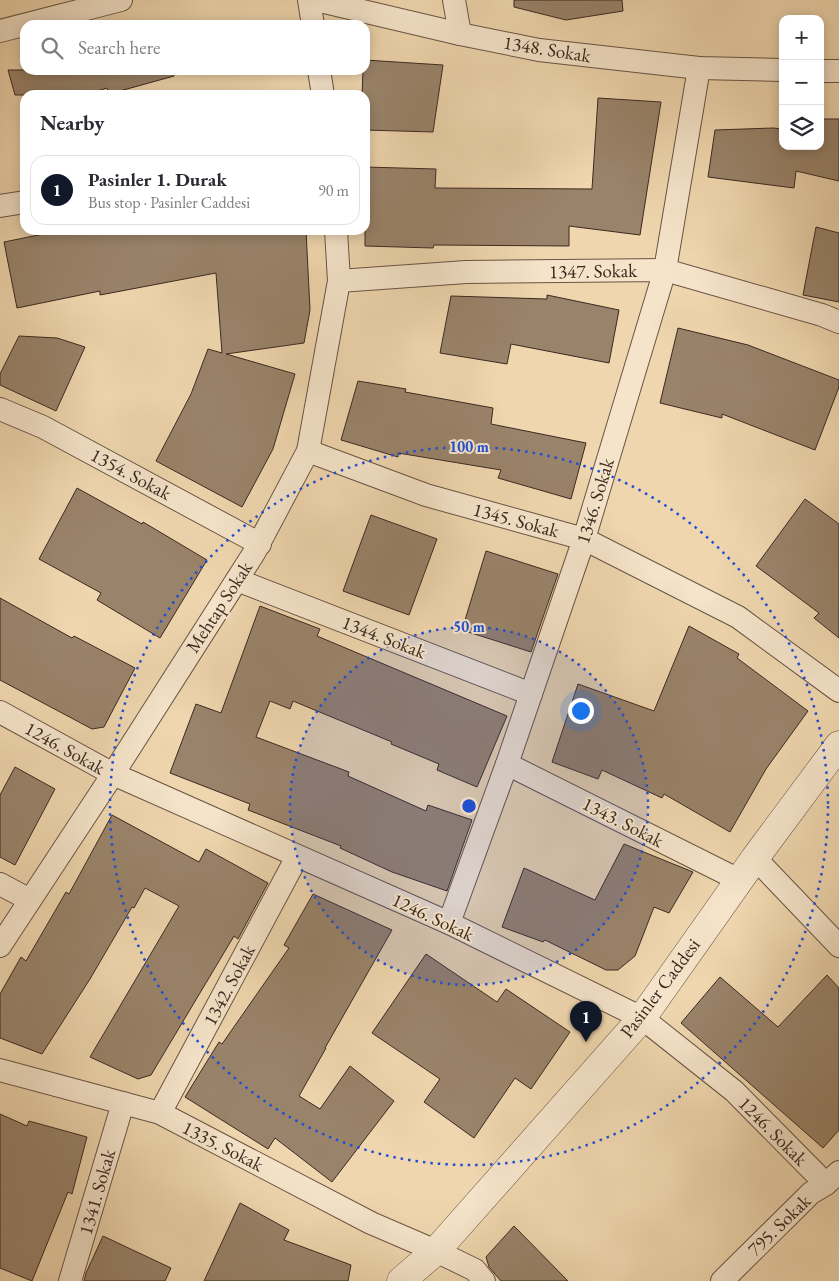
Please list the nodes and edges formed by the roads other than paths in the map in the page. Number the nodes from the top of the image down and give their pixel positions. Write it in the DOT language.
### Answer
graph roads {
  1 [pos="121,0"];
  2 [pos="309,0"];
  3 [pos="316,0"];
  4 [pos="454,0"];
  5 [pos="43,20"];
  6 [pos="312,20"];
  7 [pos="20,26"];
  8 [pos="0,31"];
  9 [pos="460,34"];
  10 [pos="699,68"];
  11 [pos="779,70"];
  12 [pos="824,71"];
  13 [pos="839,72"];
  14 [pos="321,75"];
  15 [pos="322,90"];
  16 [pos="20,203"];
  17 [pos="0,206"];
  18 [pos="336,235"];
  19 [pos="665,270"];
  20 [pos="339,281"];
  21 [pos="839,322"];
  22 [pos="0,409"];
  23 [pos="308,451"];
  24 [pos="584,539"];
  25 [pos="260,544"];
  26 [pos="236,580"];
  27 [pos="839,691"];
  28 [pos="531,694"];
  29 [pos="0,712"];
  30 [pos="839,745"];
  31 [pos="507,764"];
  32 [pos="113,774"];
  33 [pos="297,856"];
  34 [pos="755,858"];
  35 [pos="739,880"];
  36 [pos="0,884"];
  37 [pos="30,900"];
  38 [pos="449,923"];
  39 [pos="0,946"];
  40 [pos="839,946"];
  41 [pos="642,1018"];
  42 [pos="0,1070"];
  43 [pos="123,1103"];
  44 [pos="160,1113"];
  45 [pos="832,1178"];
  46 [pos="436,1251"];
  47 [pos="70,1281"];
  48 [pos="401,1281"];
  49 [pos="484,1281"];
  50 [pos="722,1281"];
  1 -- 5 [label="street"];
  2 -- 6 [label="street"];
  3 -- 9 [label="street, 1348. Sokak"];
  4 -- 9 [label="street"];
  7 -- 8 [label="street"];
  9 -- 10 [label="street, 1348. Sokak"];
  10 -- 11 [label="street, 1348. Sokak"];
  10 -- 19 [label="street, 1346. Sokak"];
  12 -- 13 [label="street"];
  14 -- 15 [label="street"];
  16 -- 17 [label="street"];
  18 -- 20 [label="street, Mehtap Sokak"];
  19 -- 20 [label="street, 1347. Sokak"];
  19 -- 21 [label="street, 1347. Sokak"];
  19 -- 24 [label="street, 1346. Sokak"];
  20 -- 23 [label="street, Mehtap Sokak"];
  22 -- 25 [label="street, 1354. Sokak"];
  23 -- 24 [label="street, 1345. Sokak"];
  23 -- 25 [label="street, Mehtap Sokak"];
  24 -- 27 [label="street, 1345. Sokak"];
  24 -- 28 [label="street, 1346. Sokak"];
  25 -- 26 [label="street, Mehtap Sokak"];
  26 -- 28 [label="street, 1344. Sokak"];
  26 -- 32 [label="street, Mehtap Sokak"];
  28 -- 31 [label="street, 1346. Sokak"];
  29 -- 32 [label="street, 1246. Sokak"];
  30 -- 34 [label="street, Pasinler Caddesi"];
  31 -- 35 [label="street, 1343. Sokak"];
  31 -- 38 [label="street, 1346. Sokak"];
  32 -- 33 [label="street, 1246. Sokak"];
  32 -- 37 [label="street, Mehtap Sokak"];
  33 -- 38 [label="street, 1246. Sokak"];
  33 -- 44 [label="street, 1342. Sokak"];
  34 -- 35 [label="street, Pasinler Caddesi"];
  34 -- 40 [label="street"];
  35 -- 41 [label="street, Pasinler Caddesi"];
  36 -- 37 [label="street"];
  37 -- 39 [label="street, Mehtap Sokak"];
  38 -- 41 [label="street, 1246. Sokak"];
  41 -- 45 [label="street, 1246. Sokak"];
  41 -- 46 [label="street, Pasinler Caddesi"];
  42 -- 43 [label="street, 1335. Sokak"];
  43 -- 44 [label="street, 1335. Sokak"];
  43 -- 47 [label="street, 1341. Sokak"];
  44 -- 46 [label="street, 1335. Sokak"];
  45 -- 50 [label="street, 795. Sokak"];
  46 -- 48 [label="street, Pasinler Caddesi"];
  46 -- 49 [label="street, 1335. Sokak"];
}
